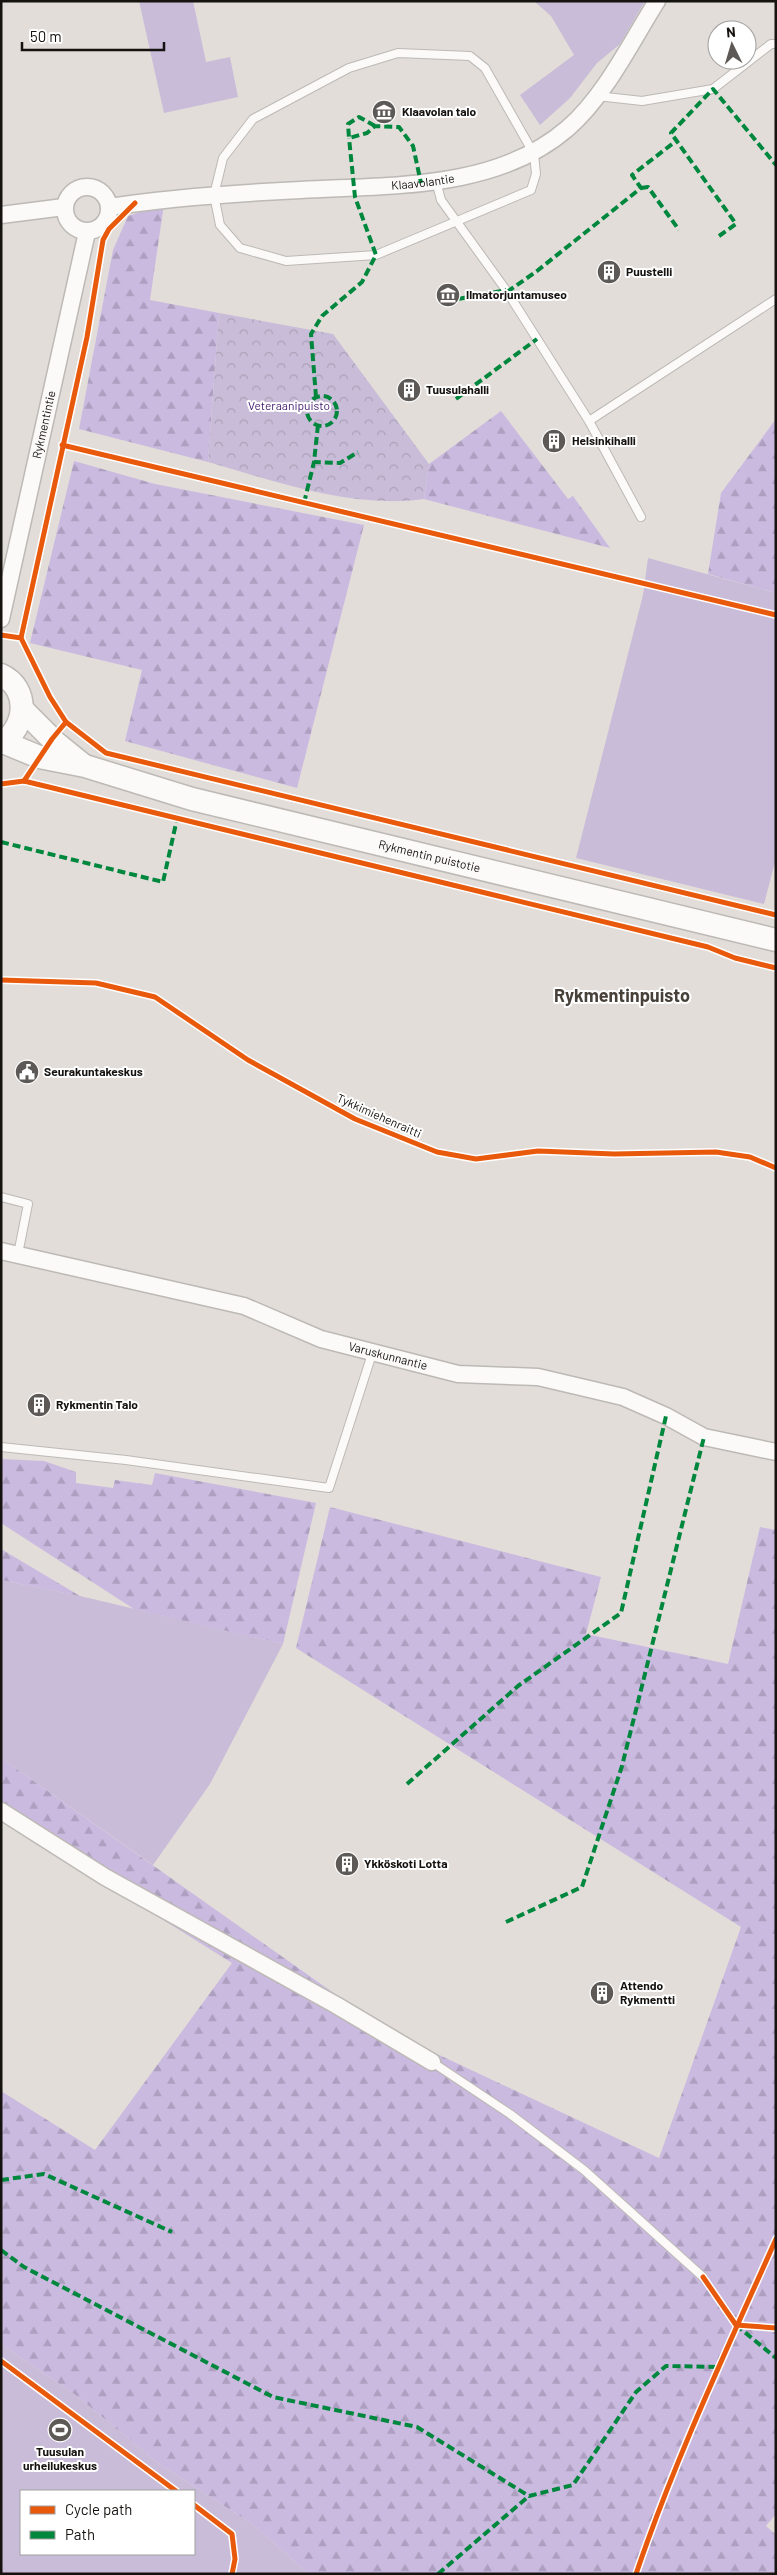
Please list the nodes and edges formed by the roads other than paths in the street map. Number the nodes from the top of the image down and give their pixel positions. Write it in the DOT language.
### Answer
graph roads {
  1 [pos="657,1"];
  2 [pos="776,44"];
  3 [pos="597,96"];
  4 [pos="534,154"];
  5 [pos="436,181"];
  6 [pos="214,195"];
  7 [pos="64,207"];
  8 [pos="109,207"];
  9 [pos="1,215"];
  10 [pos="456,222"];
  11 [pos="87,232"];
  12 [pos="776,299"];
  13 [pos="589,421"];
  14 [pos="641,517"];
  15 [pos="1,619"];
  16 [pos="1,674"];
  17 [pos="22,709"];
  18 [pos="2,743"];
  19 [pos="85,766"];
  20 [pos="776,940"];
  21 [pos="1,1197"];
  22 [pos="1,1251"];
  23 [pos="18,1254"];
  24 [pos="372,1354"];
  25 [pos="1,1447"];
  26 [pos="776,1452"];
  27 [pos="1,1811"];
  28 [pos="432,2062"];
  29 [pos="703,2277"];
  1 -- 3 [label="street, Klaavolantie"];
  2 -- 3 [label="lane"];
  3 -- 4 [label="street, Klaavolantie"];
  4 -- 5 [label="street, Klaavolantie"];
  4 -- 6 [label="lane"];
  4 -- 10 [label="lane"];
  5 -- 6 [label="street, Klaavolantie"];
  5 -- 10 [label="lane"];
  6 -- 8 [label="street, Klaavolantie"];
  6 -- 10 [label="lane"];
  7 -- 8 [label="street"];
  7 -- 9 [label="street"];
  7 -- 11 [label="street"];
  8 -- 11 [label="street"];
  10 -- 13 [label="lane"];
  11 -- 15 [label="street, Rykmentintie"];
  12 -- 13 [label="lane"];
  13 -- 14 [label="lane"];
  16 -- 17 [label="street"];
  17 -- 18 [label="street"];
  17 -- 19 [label="street, Rykmentin puistotie"];
  18 -- 19 [label="street, Rykmentin puistotie"];
  19 -- 20 [label="street, Rykmentin puistotie"];
  21 -- 23 [label="lane"];
  22 -- 23 [label="street, Varuskunnantie"];
  23 -- 24 [label="street, Varuskunnantie"];
  24 -- 25 [label="lane"];
  24 -- 26 [label="street, Varuskunnantie"];
  27 -- 28 [label="street"];
  28 -- 29 [label="lane"];
}
